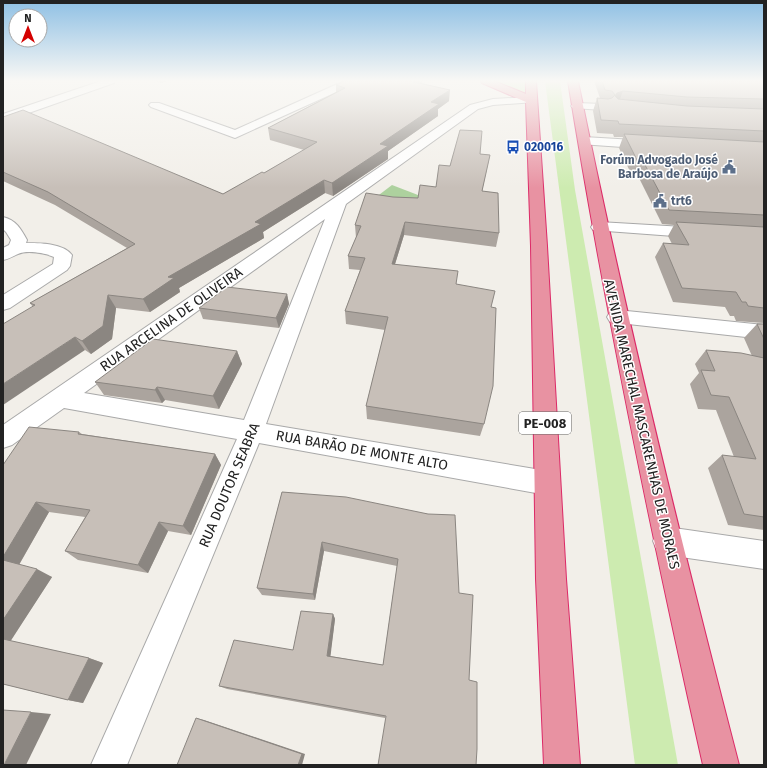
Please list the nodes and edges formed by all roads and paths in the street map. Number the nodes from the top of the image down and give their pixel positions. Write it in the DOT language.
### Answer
graph roads {
  1 [pos="188,117"];
  2 [pos="273,117"];
  3 [pos="461,117"];
  4 [pos="531,117"];
  5 [pos="579,117"];
  6 [pos="584,141"];
  7 [pos="662,145"];
  8 [pos="340,201"];
  9 [pos="3,222"];
  10 [pos="599,227"];
  11 [pos="717,234"];
  12 [pos="9,252"];
  13 [pos="3,304"];
  14 [pos="617,317"];
  15 [pos="764,332"];
  16 [pos="59,398"];
  17 [pos="252,431"];
  18 [pos="7,437"];
  19 [pos="547,483"];
  20 [pos="667,541"];
  21 [pos="764,554"];
  22 [pos="109,765"];
  23 [pos="562,765"];
  24 [pos="721,765"];
  1 -- 2 [label="street"];
  3 -- 8 [label="street, RUA ARCELINA DE OLIVEIRA"];
  4 -- 19 [label="highway, PE-008"];
  5 -- 6 [label="highway, AVENIDA MARECHAL MASCARENHAS DE MORAES"];
  6 -- 7 [label="street"];
  6 -- 10 [label="highway, AVENIDA MARECHAL MASCARENHAS DE MORAES"];
  8 -- 16 [label="street, RUA ARCELINA DE OLIVEIRA"];
  8 -- 17 [label="street, RUA DOUTOR SEABRA"];
  9 -- 12 [label="street"];
  10 -- 11 [label="street"];
  10 -- 14 [label="highway, AVENIDA MARECHAL MASCARENHAS DE MORAES"];
  12 -- 13 [label="street"];
  14 -- 15 [label="street"];
  14 -- 20 [label="highway, AVENIDA MARECHAL MASCARENHAS DE MORAES"];
  16 -- 17 [label="street, RUA BARÃO DE MONTE ALTO"];
  16 -- 18 [label="street, RUA ARCELINA DE OLIVEIRA"];
  17 -- 19 [label="street, RUA BARÃO DE MONTE ALTO"];
  17 -- 22 [label="street, RUA DOUTOR SEABRA"];
  19 -- 23 [label="highway, PE-008"];
  20 -- 21 [label="street"];
  20 -- 24 [label="highway, AVENIDA MARECHAL MASCARENHAS DE MORAES"];
}
